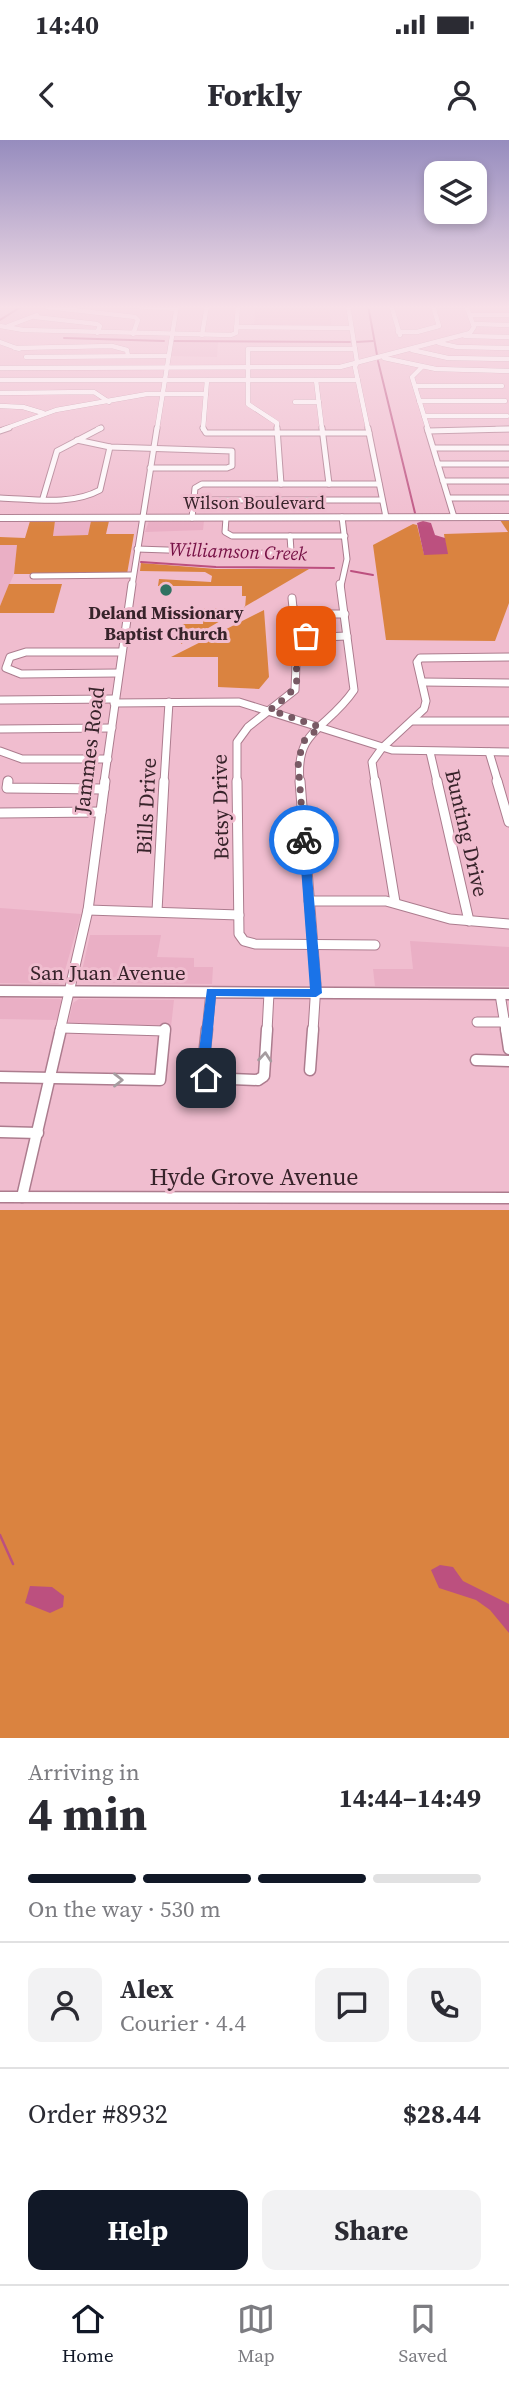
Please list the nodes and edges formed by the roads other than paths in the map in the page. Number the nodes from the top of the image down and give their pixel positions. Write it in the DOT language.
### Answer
graph roads {
  1 [pos="0,380"];
  2 [pos="163,380"];
  3 [pos="207,380"];
  4 [pos="248,380"];
  5 [pos="316,380"];
  6 [pos="358,380"];
  7 [pos="413,380"];
  8 [pos="501,380"];
  9 [pos="415,386"];
  10 [pos="502,386"];
  11 [pos="0,393"];
  12 [pos="161,394"];
  13 [pos="206,394"];
  14 [pos="419,401"];
  15 [pos="505,401"];
  16 [pos="109,402"];
  17 [pos="295,402"];
  18 [pos="319,402"];
  19 [pos="0,406"];
  20 [pos="43,413"];
  21 [pos="424,416"];
  22 [pos="507,416"];
  23 [pos="101,428"];
  24 [pos="509,428"];
  25 [pos="0,431"];
  26 [pos="428,431"];
  27 [pos="278,433"];
  28 [pos="323,433"];
  29 [pos="369,433"];
  30 [pos="77,440"];
  31 [pos="110,447"];
  32 [pos="153,447"];
  33 [pos="433,448"];
  34 [pos="509,448"];
  35 [pos="438,464"];
  36 [pos="509,464"];
  37 [pos="150,468"];
  38 [pos="443,481"];
  39 [pos="509,481"];
  40 [pos="281,484"];
  41 [pos="329,484"];
  42 [pos="379,484"];
  43 [pos="43,498"];
  44 [pos="449,498"];
  45 [pos="509,498"];
  46 [pos="0,499"];
  47 [pos="194,500"];
  48 [pos="382,500"];
  49 [pos="342,517"];
  50 [pos="386,517"];
  51 [pos="454,517"];
  52 [pos="509,517"];
  53 [pos="0,518"];
  54 [pos="142,518"];
  55 [pos="192,518"];
  56 [pos="226,518"];
  57 [pos="290,536"];
  58 [pos="345,536"];
  59 [pos="137,550"];
  60 [pos="133,575"];
  61 [pos="33,576"];
  62 [pos="292,598"];
  63 [pos="345,614"];
  64 [pos="347,636"];
  65 [pos="121,652"];
  66 [pos="509,657"];
  67 [pos="118,673"];
  68 [pos="422,682"];
  69 [pos="509,683"];
  70 [pos="0,700"];
  71 [pos="115,701"];
  72 [pos="169,702"];
  73 [pos="270,710"];
  74 [pos="413,721"];
  75 [pos="509,722"];
  76 [pos="320,727"];
  77 [pos="111,728"];
  78 [pos="0,729"];
  79 [pos="382,748"];
  80 [pos="0,751"];
  81 [pos="430,752"];
  82 [pos="489,752"];
  83 [pos="509,752"];
  84 [pos="108,759"];
  85 [pos="8,781"];
  86 [pos="104,789"];
  87 [pos="0,813"];
  88 [pos="101,813"];
  89 [pos="509,822"];
  90 [pos="309,901"];
  91 [pos="395,902"];
  92 [pos="88,910"];
  93 [pos="157,911"];
  94 [pos="239,915"];
  95 [pos="469,921"];
  96 [pos="509,924"];
  97 [pos="313,945"];
  98 [pos="375,945"];
  99 [pos="0,991"];
  100 [pos="69,991"];
  101 [pos="211,992"];
  102 [pos="269,993"];
  103 [pos="316,993"];
  104 [pos="504,994"];
  105 [pos="477,1022"];
  106 [pos="506,1022"];
  107 [pos="62,1028"];
  108 [pos="509,1049"];
  109 [pos="476,1060"];
  110 [pos="509,1061"];
  111 [pos="310,1070"];
  112 [pos="0,1077"];
  113 [pos="50,1077"];
  114 [pos="0,1132"];
  115 [pos="38,1133"];
  116 [pos="0,1197"];
  117 [pos="22,1197"];
  118 [pos="509,1198"];
  1 -- 2 [label="street"];
  2 -- 3 [label="street"];
  2 -- 12 [label="street, Jammes Road"];
  3 -- 4 [label="street"];
  3 -- 13 [label="street"];
  4 -- 5 [label="street"];
  4 -- 27 [label="street"];
  5 -- 6 [label="street"];
  5 -- 18 [label="street"];
  6 -- 29 [label="street"];
  7 -- 9 [label="street"];
  8 -- 10 [label="street"];
  9 -- 10 [label="street"];
  9 -- 14 [label="street"];
  10 -- 15 [label="street"];
  11 -- 16 [label="street"];
  12 -- 13 [label="street"];
  12 -- 16 [label="street"];
  12 -- 32 [label="street, Jammes Road"];
  13 -- 27 [label="street"];
  14 -- 15 [label="street"];
  14 -- 21 [label="street"];
  15 -- 22 [label="street"];
  16 -- 20 [label="street"];
  17 -- 18 [label="street"];
  18 -- 28 [label="street"];
  19 -- 20 [label="street"];
  20 -- 25 [label="street"];
  21 -- 22 [label="street"];
  21 -- 26 [label="street"];
  22 -- 24 [label="street"];
  23 -- 30 [label="street"];
  24 -- 26 [label="street"];
  26 -- 33 [label="street"];
  27 -- 28 [label="street"];
  27 -- 40 [label="street"];
  28 -- 29 [label="street"];
  28 -- 41 [label="street"];
  29 -- 42 [label="street"];
  30 -- 31 [label="street"];
  30 -- 43 [label="street"];
  31 -- 32 [label="street"];
  31 -- 43 [label="street"];
  32 -- 37 [label="street, Jammes Road"];
  32 -- 37 [label="street"];
  33 -- 34 [label="street"];
  33 -- 35 [label="street"];
  35 -- 36 [label="street"];
  35 -- 38 [label="street"];
  37 -- 54 [label="street, Jammes Road"];
  38 -- 39 [label="street"];
  38 -- 44 [label="street"];
  40 -- 41 [label="street"];
  40 -- 47 [label="street"];
  41 -- 42 [label="street"];
  42 -- 48 [label="street"];
  43 -- 46 [label="street"];
  44 -- 45 [label="street"];
  44 -- 51 [label="street"];
  47 -- 48 [label="street"];
  47 -- 55 [label="street"];
  48 -- 50 [label="street"];
  49 -- 50 [label="main road, Wilson Boulevard"];
  49 -- 56 [label="main road, Wilson Boulevard"];
  49 -- 58 [label="street"];
  50 -- 51 [label="main road, Wilson Boulevard"];
  51 -- 52 [label="main road, Wilson Boulevard"];
  53 -- 54 [label="main road, Wilson Boulevard"];
  54 -- 55 [label="main road, Wilson Boulevard"];
  54 -- 59 [label="street, Jammes Road"];
  55 -- 56 [label="main road, Wilson Boulevard"];
  56 -- 57 [label="street"];
  57 -- 58 [label="street"];
  57 -- 59 [label="street"];
  58 -- 63 [label="street"];
  59 -- 60 [label="street, Jammes Road"];
  60 -- 61 [label="street"];
  60 -- 65 [label="street, Jammes Road"];
  62 -- 63 [label="street"];
  63 -- 64 [label="street"];
  64 -- 73 [label="street, Betsy Drive"];
  64 -- 76 [label="street"];
  65 -- 67 [label="street, Jammes Road"];
  65 -- 67 [label="street"];
  66 -- 68 [label="street"];
  67 -- 71 [label="street, Jammes Road"];
  68 -- 69 [label="street"];
  68 -- 74 [label="street"];
  70 -- 71 [label="street"];
  71 -- 72 [label="street"];
  71 -- 77 [label="street, Jammes Road"];
  72 -- 73 [label="street"];
  72 -- 93 [label="street, Bills Drive"];
  73 -- 76 [label="street"];
  73 -- 94 [label="street, Betsy Drive"];
  74 -- 75 [label="street"];
  74 -- 79 [label="street"];
  76 -- 79 [label="street"];
  76 -- 90 [label="street"];
  77 -- 78 [label="street"];
  77 -- 84 [label="street, Jammes Road"];
  79 -- 81 [label="street"];
  79 -- 91 [label="street"];
  80 -- 84 [label="street"];
  81 -- 82 [label="street"];
  81 -- 95 [label="street, Bunting Drive"];
  82 -- 83 [label="street"];
  82 -- 89 [label="street"];
  84 -- 86 [label="street, Jammes Road"];
  85 -- 86 [label="street"];
  86 -- 88 [label="street, Jammes Road"];
  87 -- 88 [label="street"];
  88 -- 92 [label="street, Jammes Road"];
  90 -- 91 [label="street"];
  90 -- 97 [label="street"];
  91 -- 95 [label="street"];
  92 -- 93 [label="street"];
  92 -- 100 [label="street, Jammes Road"];
  93 -- 94 [label="street"];
  94 -- 97 [label="street, Betsy Drive"];
  95 -- 96 [label="street"];
  97 -- 98 [label="street"];
  97 -- 103 [label="street"];
  99 -- 100 [label="main road, San Juan Avenue"];
  100 -- 101 [label="main road, San Juan Avenue"];
  100 -- 107 [label="street, Jammes Road"];
  101 -- 102 [label="main road, San Juan Avenue"];
  101 -- 102 [label="street, one-way"];
  102 -- 103 [label="main road, San Juan Avenue"];
  103 -- 104 [label="main road, San Juan Avenue"];
  103 -- 111 [label="street"];
  104 -- 106 [label="street"];
  105 -- 106 [label="street"];
  106 -- 108 [label="street"];
  107 -- 113 [label="street, Jammes Road"];
  113 -- 107 [label="street, one-way"];
  109 -- 110 [label="street"];
  112 -- 113 [label="street"];
  113 -- 115 [label="street, Jammes Road"];
  114 -- 115 [label="street"];
  115 -- 117 [label="street, Jammes Road"];
  116 -- 117 [label="street, Hyde Grove Avenue"];
  117 -- 118 [label="street, Hyde Grove Avenue"];
}
